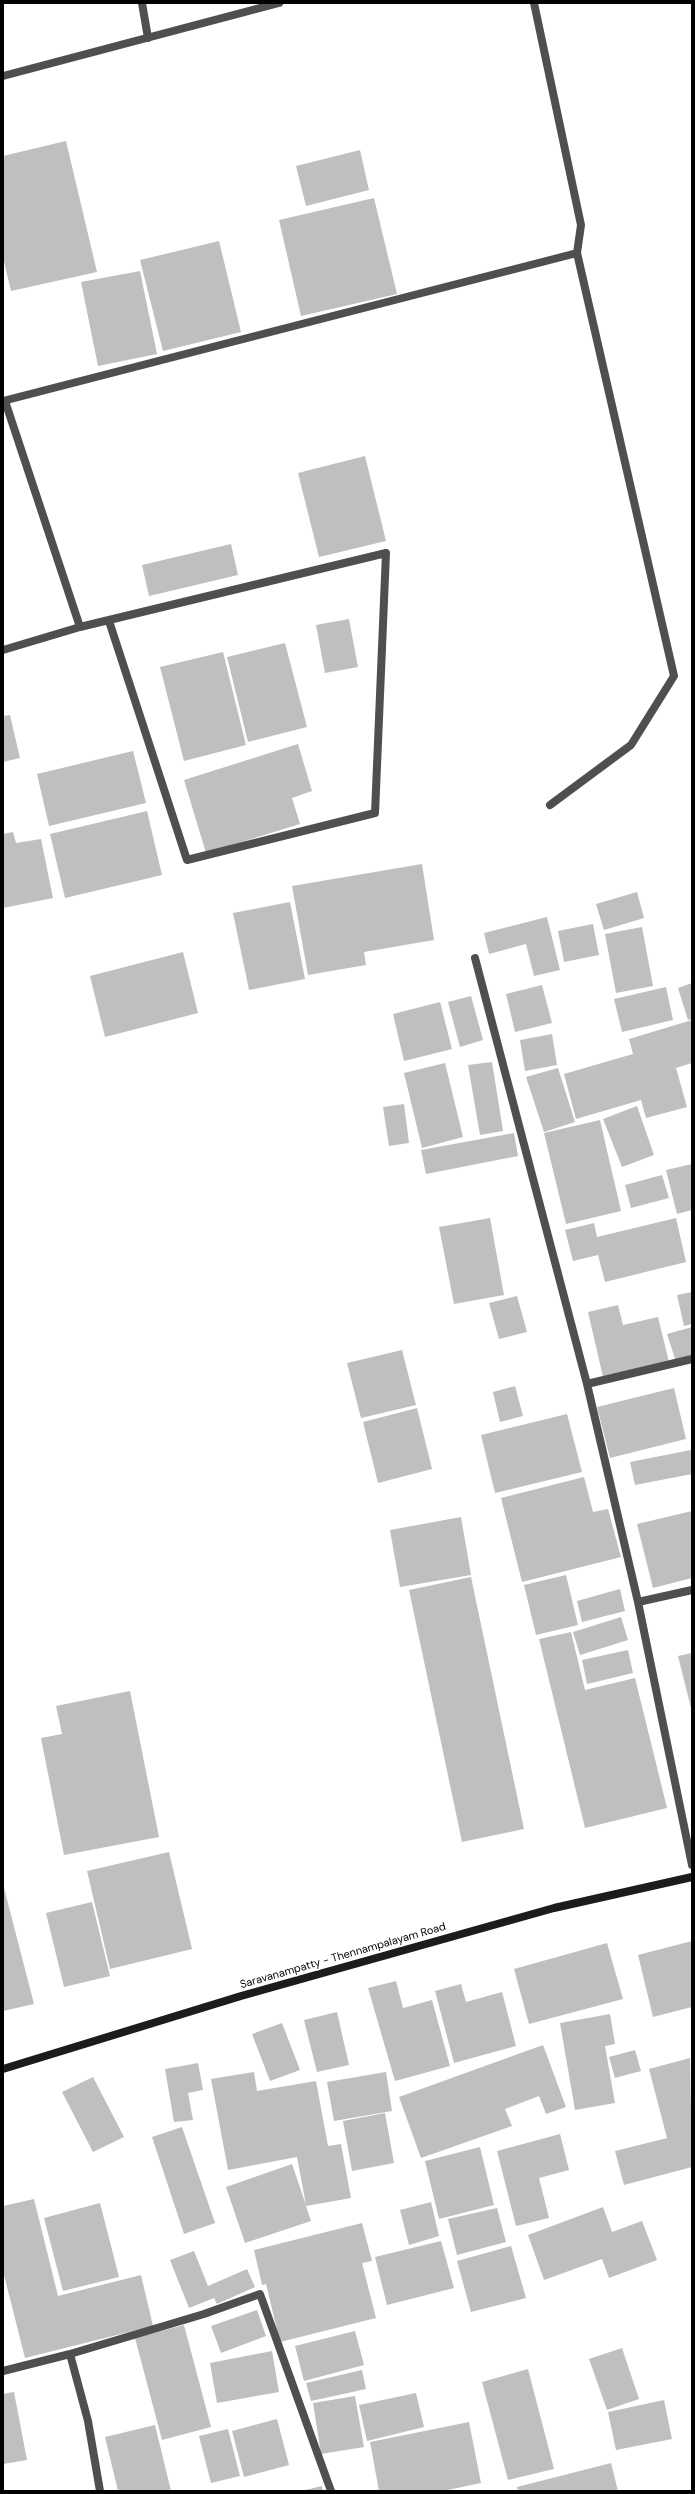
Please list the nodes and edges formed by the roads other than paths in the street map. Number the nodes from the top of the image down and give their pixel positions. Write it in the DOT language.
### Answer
graph roads {
  1 [pos="142,3"];
  2 [pos="279,3"];
  3 [pos="534,3"];
  4 [pos="148,38"];
  5 [pos="3,76"];
  6 [pos="577,253"];
  7 [pos="4,401"];
  8 [pos="109,621"];
  9 [pos="80,628"];
  10 [pos="3,650"];
  11 [pos="550,805"];
  12 [pos="475,958"];
  13 [pos="692,1359"];
  14 [pos="587,1384"];
  15 [pos="692,1590"];
  16 [pos="638,1602"];
  17 [pos="692,1865"];
  18 [pos="692,1877"];
  19 [pos="3,2069"];
  20 [pos="70,2354"];
  21 [pos="3,2370"];
  22 [pos="100,2491"];
  23 [pos="331,2491"];
  1 -- 4 [label="street"];
  2 -- 4 [label="street"];
  3 -- 6 [label="street"];
  4 -- 5 [label="street"];
  6 -- 7 [label="street"];
  6 -- 11 [label="street"];
  7 -- 9 [label="street"];
  8 -- 8 [label="street"];
  8 -- 9 [label="street"];
  9 -- 10 [label="street"];
  12 -- 14 [label="street"];
  13 -- 14 [label="street"];
  14 -- 16 [label="street"];
  15 -- 16 [label="street"];
  16 -- 17 [label="street"];
  18 -- 19 [label="main road, Saravanampatty - Thennampalayam Road"];
  20 -- 21 [label="street"];
  20 -- 22 [label="street"];
  20 -- 23 [label="street"];
}
